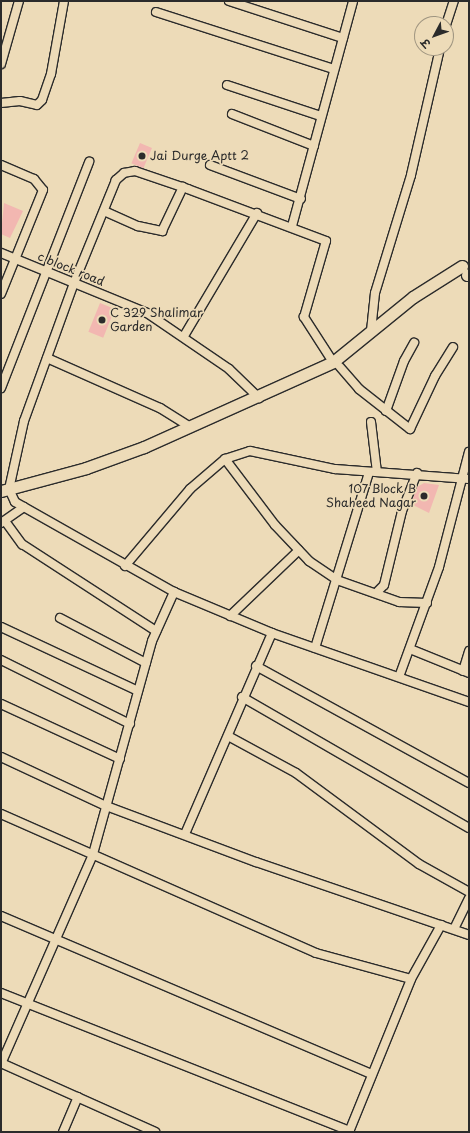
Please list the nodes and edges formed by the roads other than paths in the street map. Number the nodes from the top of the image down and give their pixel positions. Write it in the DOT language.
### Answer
graph roads {
  1 [pos="19,1"];
  2 [pos="64,1"];
  3 [pos="229,1"];
  4 [pos="353,1"];
  5 [pos="454,1"];
  6 [pos="156,12"];
  7 [pos="449,16"];
  8 [pos="343,38"];
  9 [pos="438,56"];
  10 [pos="1,64"];
  11 [pos="334,68"];
  12 [pos="227,85"];
  13 [pos="1,103"];
  14 [pos="232,114"];
  15 [pos="321,116"];
  16 [pos="314,146"];
  17 [pos="89,162"];
  18 [pos="1,164"];
  19 [pos="210,165"];
  20 [pos="183,187"];
  21 [pos="301,199"];
  22 [pos="104,211"];
  23 [pos="257,212"];
  24 [pos="292,226"];
  25 [pos="1,253"];
  26 [pos="15,259"];
  27 [pos="44,270"];
  28 [pos="467,270"];
  29 [pos="74,283"];
  30 [pos="1,294"];
  31 [pos="371,331"];
  32 [pos="184,336"];
  33 [pos="414,344"];
  34 [pos="453,347"];
  35 [pos="47,358"];
  36 [pos="336,364"];
  37 [pos="1,388"];
  38 [pos="259,398"];
  39 [pos="386,411"];
  40 [pos="371,422"];
  41 [pos="191,427"];
  42 [pos="469,452"];
  43 [pos="226,459"];
  44 [pos="373,472"];
  45 [pos="417,473"];
  46 [pos="466,478"];
  47 [pos="5,490"];
  48 [pos="24,507"];
  49 [pos="3,522"];
  50 [pos="299,550"];
  51 [pos="125,566"];
  52 [pos="337,580"];
  53 [pos="378,591"];
  54 [pos="174,592"];
  55 [pos="428,603"];
  56 [pos="230,616"];
  57 [pos="60,618"];
  58 [pos="1,627"];
  59 [pos="156,631"];
  60 [pos="272,633"];
  61 [pos="315,648"];
  62 [pos="410,649"];
  63 [pos="469,651"];
  64 [pos="1,660"];
  65 [pos="146,663"];
  66 [pos="256,666"];
  67 [pos="466,672"];
  68 [pos="399,676"];
  69 [pos="138,691"];
  70 [pos="242,696"];
  71 [pos="469,702"];
  72 [pos="1,704"];
  73 [pos="130,724"];
  74 [pos="228,736"];
  75 [pos="1,757"];
  76 [pos="120,760"];
  77 [pos="469,783"];
  78 [pos="106,806"];
  79 [pos="1,814"];
  80 [pos="469,828"];
  81 [pos="185,834"];
  82 [pos="93,854"];
  83 [pos="469,892"];
  84 [pos="469,898"];
  85 [pos="1,916"];
  86 [pos="441,925"];
  87 [pos="454,929"];
  88 [pos="469,935"];
  89 [pos="55,940"];
  90 [pos="411,979"];
  91 [pos="1,993"];
  92 [pos="27,1004"];
  93 [pos="1,1063"];
  94 [pos="371,1074"];
  95 [pos="78,1097"];
  96 [pos="349,1131"];
  97 [pos="63,1132"];
  98 [pos="155,1132"];
  1 -- 10 [label="street"];
  2 -- 13 [label="street"];
  3 -- 8 [label="street"];
  4 -- 8 [label="street"];
  5 -- 7 [label="street"];
  6 -- 11 [label="street"];
  8 -- 11 [label="street"];
  9 -- 31 [label="street"];
  11 -- 15 [label="street"];
  12 -- 15 [label="street"];
  14 -- 16 [label="street"];
  15 -- 16 [label="street"];
  16 -- 21 [label="street"];
  17 -- 27 [label="street"];
  18 -- 26 [label="street"];
  19 -- 21 [label="street"];
  20 -- 22 [label="street"];
  20 -- 22 [label="street"];
  20 -- 23 [label="street"];
  21 -- 24 [label="street"];
  22 -- 29 [label="street"];
  23 -- 24 [label="street"];
  23 -- 32 [label="street"];
  24 -- 36 [label="street"];
  25 -- 26 [label="street, c block road"];
  26 -- 27 [label="street, c block road"];
  26 -- 30 [label="street"];
  27 -- 29 [label="street, c block road"];
  27 -- 37 [label="street"];
  28 -- 31 [label="street"];
  29 -- 32 [label="street, c block road"];
  29 -- 35 [label="street"];
  31 -- 36 [label="street"];
  32 -- 38 [label="street, c block road"];
  33 -- 39 [label="street"];
  34 -- 39 [label="street"];
  35 -- 41 [label="street"];
  35 -- 47 [label="street"];
  36 -- 38 [label="street"];
  36 -- 39 [label="street"];
  38 -- 41 [label="street"];
  40 -- 44 [label="street"];
  41 -- 47 [label="street"];
  42 -- 46 [label="street"];
  43 -- 44 [label="street"];
  43 -- 50 [label="street"];
  43 -- 51 [label="street"];
  44 -- 45 [label="street"];
  44 -- 52 [label="street"];
  45 -- 46 [label="street"];
  45 -- 53 [label="street"];
  46 -- 55 [label="street"];
  47 -- 48 [label="street"];
  48 -- 49 [label="street"];
  48 -- 51 [label="street"];
  49 -- 59 [label="street"];
  50 -- 52 [label="street"];
  50 -- 56 [label="street"];
  51 -- 54 [label="street"];
  52 -- 53 [label="street"];
  52 -- 61 [label="street"];
  53 -- 55 [label="street"];
  54 -- 56 [label="street"];
  54 -- 59 [label="street"];
  55 -- 62 [label="street"];
  56 -- 60 [label="street"];
  57 -- 65 [label="street"];
  58 -- 69 [label="street"];
  59 -- 65 [label="street"];
  60 -- 61 [label="street"];
  60 -- 66 [label="street"];
  61 -- 68 [label="street"];
  62 -- 67 [label="street"];
  62 -- 68 [label="street"];
  63 -- 67 [label="street"];
  64 -- 73 [label="street"];
  65 -- 69 [label="street"];
  66 -- 70 [label="street"];
  66 -- 77 [label="street"];
  68 -- 71 [label="street"];
  69 -- 73 [label="street"];
  70 -- 74 [label="street"];
  70 -- 80 [label="street"];
  72 -- 76 [label="street"];
  73 -- 76 [label="street"];
  74 -- 81 [label="street"];
  74 -- 83 [label="street"];
  75 -- 78 [label="street"];
  76 -- 78 [label="street"];
  78 -- 81 [label="street"];
  78 -- 82 [label="street"];
  79 -- 82 [label="street"];
  81 -- 86 [label="street"];
  82 -- 89 [label="street"];
  82 -- 90 [label="street"];
  84 -- 87 [label="street"];
  85 -- 89 [label="street"];
  86 -- 87 [label="street"];
  86 -- 90 [label="street"];
  87 -- 88 [label="street"];
  89 -- 92 [label="street"];
  89 -- 94 [label="street"];
  90 -- 94 [label="street"];
  91 -- 92 [label="street"];
  92 -- 93 [label="street"];
  92 -- 96 [label="street"];
  93 -- 95 [label="street"];
  94 -- 96 [label="street"];
  95 -- 97 [label="street"];
  95 -- 98 [label="street"];
}
